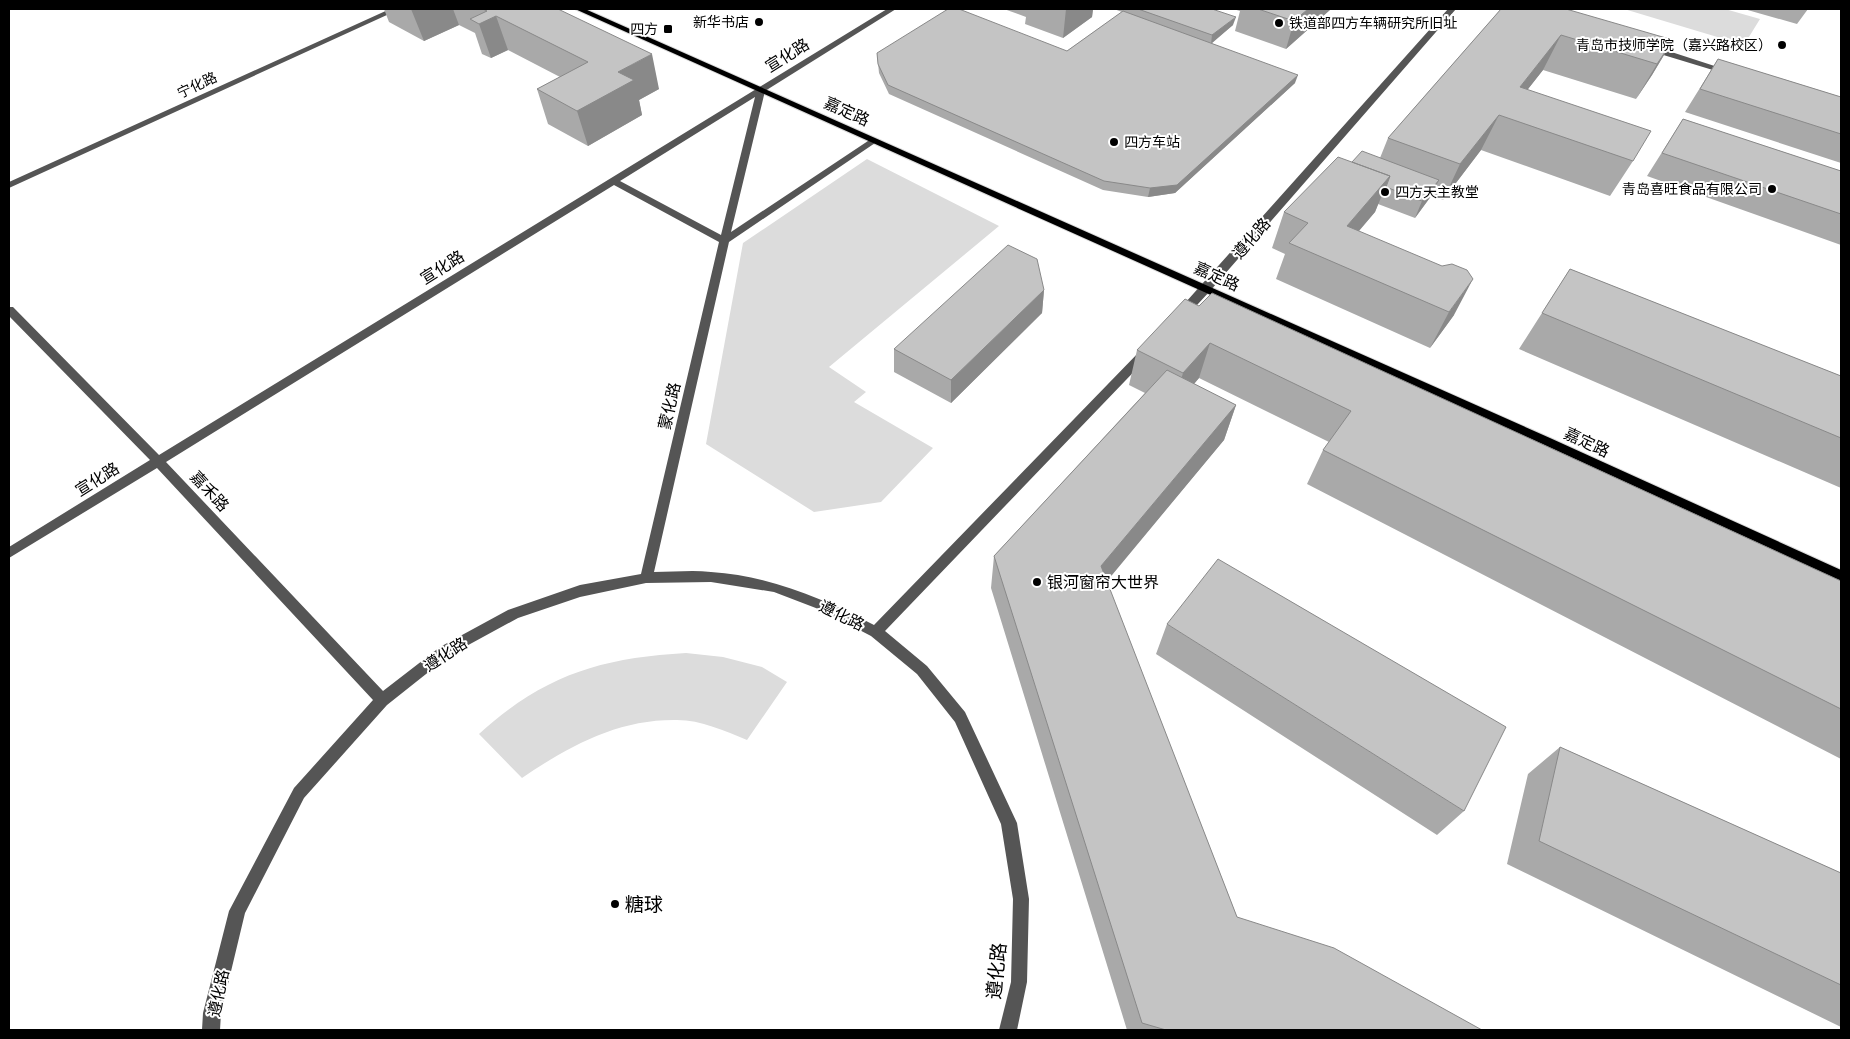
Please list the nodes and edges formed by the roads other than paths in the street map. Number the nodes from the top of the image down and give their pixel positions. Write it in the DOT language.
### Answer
graph roads {
  1 [pos="396,9"];
  2 [pos="578,9"];
  3 [pos="892,9"];
  4 [pos="1452,9"];
  5 [pos="1645,46"];
  6 [pos="1738,75"];
  7 [pos="761,90"];
  8 [pos="874,140"];
  9 [pos="614,180"];
  10 [pos="9,185"];
  11 [pos="724,241"];
  12 [pos="1206,289"];
  13 [pos="9,310"];
  14 [pos="1172,325"];
  15 [pos="1151,346"];
  16 [pos="158,461"];
  17 [pos="9,553"];
  18 [pos="1841,576"];
  19 [pos="646,578"];
  20 [pos="876,632"];
  21 [pos="382,700"];
  22 [pos="211,1030"];
  23 [pos="1008,1030"];
  1 -- 10 [label="street, 宁化路"];
  2 -- 7 [label="main road, 嘉定路"];
  3 -- 7 [label="street, 宣化路"];
  4 -- 12 [label="street, 遵化路"];
  5 -- 6 [label="street"];
  7 -- 8 [label="main road, 嘉定路"];
  7 -- 9 [label="street, 宣化路"];
  7 -- 11 [label="street, 蒙化路"];
  8 -- 11 [label="street"];
  8 -- 12 [label="main road, 嘉定路"];
  9 -- 11 [label="street"];
  9 -- 16 [label="street, 宣化路"];
  11 -- 19 [label="street, 蒙化路"];
  12 -- 14 [label="street, 遵化路"];
  12 -- 18 [label="main road, 嘉定路"];
  13 -- 16 [label="street, 嘉禾路"];
  15 -- 20 [label="street, 遵化路"];
  16 -- 17 [label="street, 宣化路"];
  16 -- 21 [label="street, 嘉禾路"];
  19 -- 20 [label="street, 遵化路"];
  19 -- 21 [label="street, 遵化路"];
  20 -- 23 [label="street, 遵化路"];
  21 -- 22 [label="street, 遵化路"];
}
